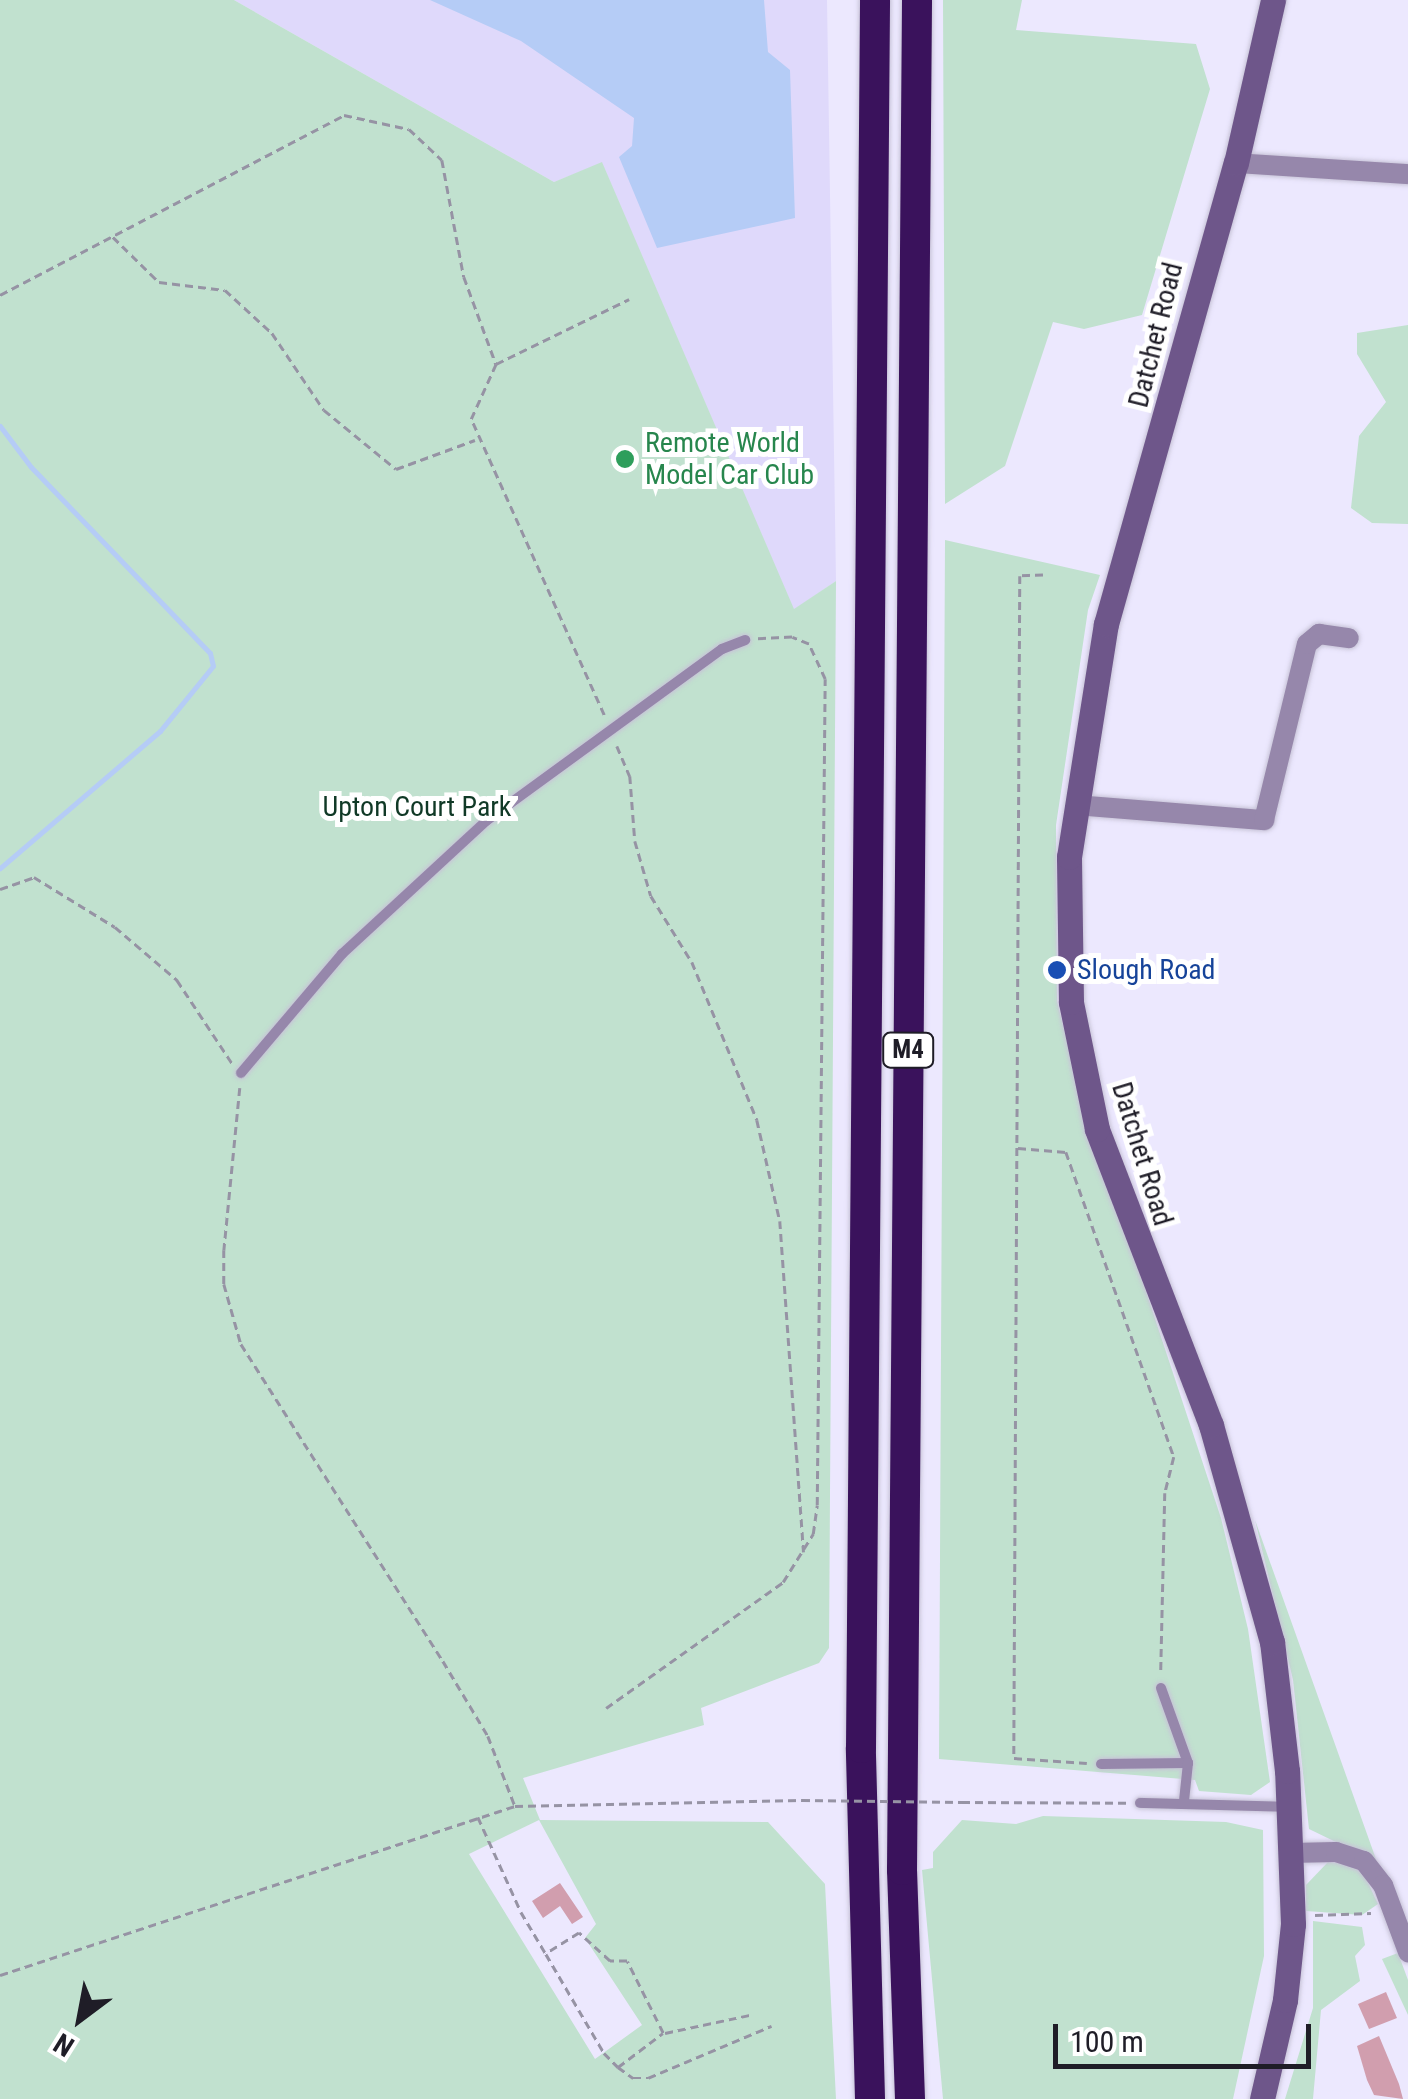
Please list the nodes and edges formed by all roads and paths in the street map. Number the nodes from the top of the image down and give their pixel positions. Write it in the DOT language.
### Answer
graph roads {
  1 [pos="875,0"];
  2 [pos="917,0"];
  3 [pos="1273,0"];
  4 [pos="1236,162"];
  5 [pos="1408,174"];
  6 [pos="112,236"];
  7 [pos="0,295"];
  8 [pos="629,299"];
  9 [pos="496,364"];
  10 [pos="476,440"];
  11 [pos="1043,575"];
  12 [pos="1349,638"];
  13 [pos="745,640"];
  14 [pos="610,729"];
  15 [pos="1076,806"];
  16 [pos="0,889"];
  17 [pos="241,1073"];
  18 [pos="1017,1148"];
  19 [pos="804,1552"];
  20 [pos="1161,1688"];
  21 [pos="606,1708"];
  22 [pos="1188,1763"];
  23 [pos="1101,1764"];
  24 [pos="1184,1801"];
  25 [pos="1140,1803"];
  26 [pos="515,1806"];
  27 [pos="1289,1808"];
  28 [pos="478,1816"];
  29 [pos="1290,1853"];
  30 [pos="1390,1904"];
  31 [pos="1307,1926"];
  32 [pos="1408,1952"];
  33 [pos="546,1954"];
  34 [pos="0,1975"];
  35 [pos="750,2015"];
  36 [pos="771,2026"];
  37 [pos="663,2033"];
  38 [pos="618,2067"];
  39 [pos="870,2099"];
  40 [pos="910,2099"];
  41 [pos="1262,2099"];
  1 -- 39 [label="highway, M4"];
  2 -- 40 [label="highway, M4"];
  3 -- 4 [label="main road"];
  4 -- 5 [label="street"];
  4 -- 15 [label="main road, Datchet Road"];
  6 -- 7 [label="path"];
  6 -- 9 [label="path"];
  6 -- 10 [label="path"];
  8 -- 9 [label="path"];
  9 -- 10 [label="path"];
  10 -- 14 [label="path"];
  11 -- 18 [label="path"];
  12 -- 15 [label="street"];
  13 -- 14 [label="lane"];
  13 -- 19 [label="path"];
  14 -- 17 [label="lane"];
  14 -- 19 [label="path"];
  15 -- 27 [label="main road, Datchet Road"];
  16 -- 17 [label="path"];
  17 -- 26 [label="path"];
  18 -- 20 [label="path"];
  18 -- 23 [label="path"];
  19 -- 21 [label="path"];
  20 -- 22 [label="lane"];
  22 -- 23 [label="lane"];
  22 -- 24 [label="lane"];
  24 -- 25 [label="lane"];
  24 -- 27 [label="lane"];
  25 -- 26 [label="path, bridge"];
  26 -- 28 [label="path"];
  27 -- 29 [label="main road, Datchet Road"];
  28 -- 33 [label="path"];
  28 -- 34 [label="path"];
  29 -- 30 [label="street"];
  29 -- 41 [label="main road, Datchet Road"];
  30 -- 31 [label="path"];
  30 -- 32 [label="street"];
  33 -- 37 [label="path"];
  33 -- 38 [label="path"];
  35 -- 37 [label="path"];
  36 -- 38 [label="path"];
  37 -- 38 [label="path"];
}
